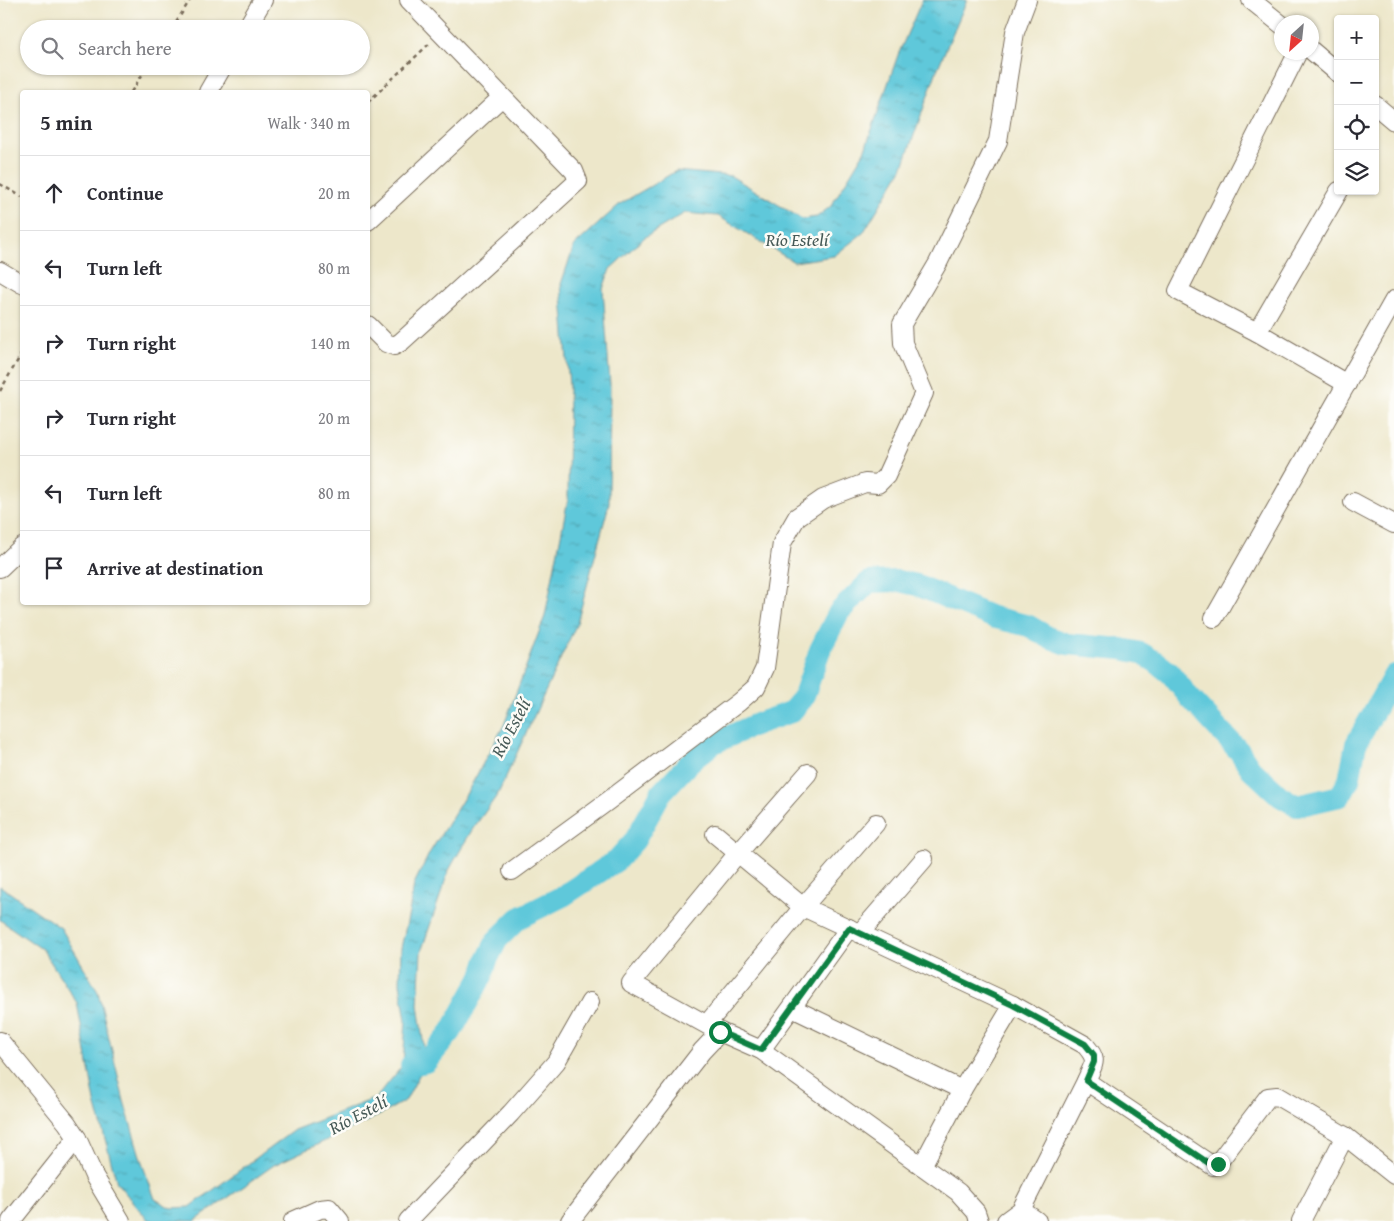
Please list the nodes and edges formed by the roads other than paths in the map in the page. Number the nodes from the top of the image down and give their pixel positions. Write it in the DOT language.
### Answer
graph roads {
  1 [pos="262,0"];
  2 [pos="409,0"];
  3 [pos="1027,0"];
  4 [pos="1251,0"];
  5 [pos="1274,19"];
  6 [pos="251,20"];
  7 [pos="1319,57"];
  8 [pos="1294,60"];
  9 [pos="1334,70"];
  10 [pos="218,75"];
  11 [pos="209,90"];
  12 [pos="502,97"];
  13 [pos="1379,108"];
  14 [pos="1394,120"];
  15 [pos="1337,195"];
  16 [pos="370,219"];
  17 [pos="0,271"];
  18 [pos="20,283"];
  19 [pos="1394,300"];
  20 [pos="370,327"];
  21 [pos="1257,332"];
  22 [pos="1347,384"];
  23 [pos="1353,502"];
  24 [pos="1394,524"];
  25 [pos="20,549"];
  26 [pos="0,568"];
  27 [pos="1214,618"];
  28 [pos="808,773"];
  29 [pos="876,823"];
  30 [pos="714,834"];
  31 [pos="738,853"];
  32 [pos="924,859"];
  33 [pos="512,871"];
  34 [pos="804,907"];
  35 [pos="854,931"];
  36 [pos="590,1002"];
  37 [pos="1013,1005"];
  38 [pos="792,1008"];
  39 [pos="713,1028"];
  40 [pos="0,1041"];
  41 [pos="761,1050"];
  42 [pos="1086,1081"];
  43 [pos="962,1090"];
  44 [pos="1345,1136"];
  45 [pos="77,1138"];
  46 [pos="922,1166"];
  47 [pos="1394,1175"];
  48 [pos="1021,1210"];
  49 [pos="10,1221"];
  50 [pos="121,1221"];
  51 [pos="293,1221"];
  52 [pos="340,1221"];
  53 [pos="408,1221"];
  54 [pos="570,1221"];
  55 [pos="979,1221"];
  56 [pos="1006,1221"];
  57 [pos="1037,1221"];
  58 [pos="1301,1221"];
  1 -- 6 [label="street"];
  2 -- 12 [label="street"];
  3 -- 33 [label="street"];
  4 -- 5 [label="street"];
  7 -- 9 [label="street"];
  8 -- 21 [label="street"];
  10 -- 11 [label="street"];
  12 -- 16 [label="street"];
  12 -- 20 [label="street"];
  13 -- 14 [label="street"];
  15 -- 21 [label="street"];
  17 -- 18 [label="street"];
  19 -- 22 [label="street"];
  21 -- 22 [label="street"];
  22 -- 27 [label="street"];
  23 -- 24 [label="street"];
  25 -- 26 [label="street"];
  28 -- 31 [label="street"];
  29 -- 34 [label="street"];
  30 -- 31 [label="street"];
  31 -- 34 [label="street"];
  31 -- 39 [label="street"];
  32 -- 35 [label="street"];
  34 -- 35 [label="street"];
  34 -- 39 [label="street"];
  35 -- 37 [label="street"];
  35 -- 38 [label="street"];
  36 -- 53 [label="street"];
  37 -- 42 [label="street"];
  37 -- 43 [label="street"];
  38 -- 41 [label="street"];
  38 -- 43 [label="street"];
  39 -- 41 [label="street"];
  39 -- 54 [label="street"];
  40 -- 45 [label="street"];
  41 -- 46 [label="street"];
  42 -- 44 [label="street"];
  42 -- 48 [label="street"];
  43 -- 46 [label="street"];
  44 -- 47 [label="street"];
  44 -- 58 [label="street"];
  45 -- 49 [label="street"];
  45 -- 50 [label="street"];
  46 -- 55 [label="street"];
  48 -- 56 [label="street"];
  48 -- 57 [label="street"];
  51 -- 52 [label="street"];
}
